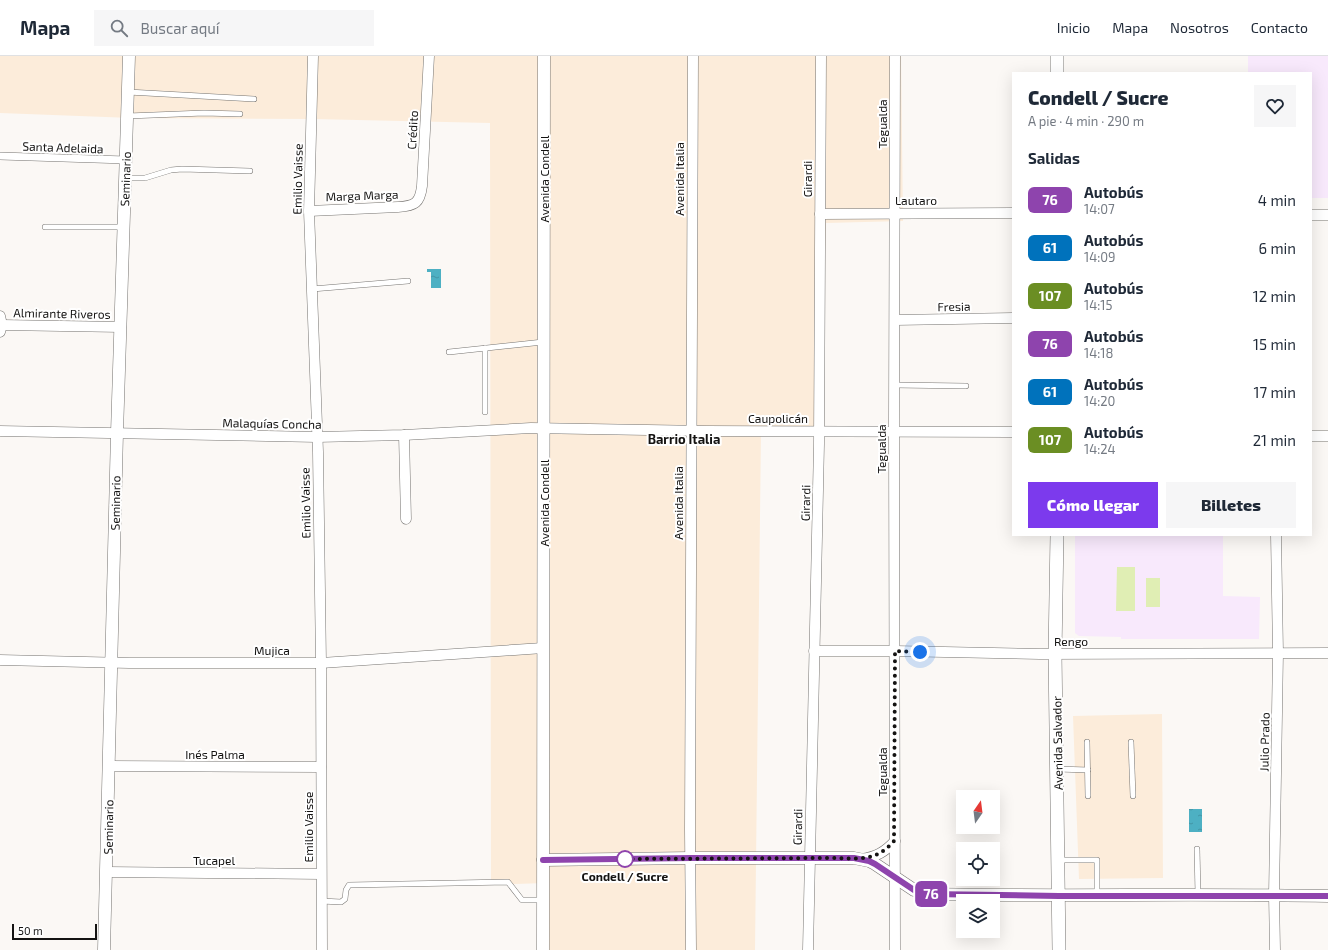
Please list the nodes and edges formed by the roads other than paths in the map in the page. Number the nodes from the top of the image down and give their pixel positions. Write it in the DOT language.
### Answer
graph roads {
  1 [pos="129,56"];
  2 [pos="313,56"];
  3 [pos="429,56"];
  4 [pos="544,56"];
  5 [pos="693,56"];
  6 [pos="821,56"];
  7 [pos="895,56"];
  8 [pos="1057,56"];
  9 [pos="1057,72"];
  10 [pos="128,92"];
  11 [pos="254,99"];
  12 [pos="240,114"];
  13 [pos="127,116"];
  14 [pos="0,156"];
  15 [pos="126,160"];
  16 [pos="250,171"];
  17 [pos="125,178"];
  18 [pos="416,203"];
  19 [pos="309,210"];
  20 [pos="1012,213"];
  21 [pos="820,214"];
  22 [pos="895,214"];
  23 [pos="1312,215"];
  24 [pos="1328,215"];
  25 [pos="45,227"];
  26 [pos="124,227"];
  27 [pos="408,281"];
  28 [pos="312,289"];
  29 [pos="1012,318"];
  30 [pos="895,320"];
  31 [pos="1,324"];
  32 [pos="121,327"];
  33 [pos="544,342"];
  34 [pos="485,348"];
  35 [pos="449,352"];
  36 [pos="895,384"];
  37 [pos="966,386"];
  38 [pos="485,412"];
  39 [pos="544,428"];
  40 [pos="691,430"];
  41 [pos="0,431"];
  42 [pos="819,431"];
  43 [pos="894,431"];
  44 [pos="1012,432"];
  45 [pos="117,433"];
  46 [pos="404,435"];
  47 [pos="1312,436"];
  48 [pos="1328,436"];
  49 [pos="317,437"];
  50 [pos="406,519"];
  51 [pos="1057,536"];
  52 [pos="1276,536"];
  53 [pos="543,648"];
  54 [pos="814,651"];
  55 [pos="895,651"];
  56 [pos="1056,653"];
  57 [pos="1278,653"];
  58 [pos="1328,653"];
  59 [pos="0,660"];
  60 [pos="112,662"];
  61 [pos="321,662"];
  62 [pos="1087,742"];
  63 [pos="1132,742"];
  64 [pos="109,766"];
  65 [pos="321,767"];
  66 [pos="1057,769"];
  67 [pos="1088,770"];
  68 [pos="1088,796"];
  69 [pos="1133,796"];
  70 [pos="894,841"];
  71 [pos="1197,849"];
  72 [pos="691,858"];
  73 [pos="810,858"];
  74 [pos="862,859"];
  75 [pos="543,860"];
  76 [pos="1058,860"];
  77 [pos="107,872"];
  78 [pos="321,874"];
  79 [pos="894,877"];
  80 [pos="1198,895"];
  81 [pos="1274,895"];
  82 [pos="1059,896"];
  83 [pos="1097,896"];
  84 [pos="1328,896"];
  85 [pos="543,900"];
  86 [pos="321,901"];
  87 [pos="104,950"];
  88 [pos="322,950"];
  89 [pos="543,950"];
  90 [pos="691,950"];
  91 [pos="808,950"];
  92 [pos="895,950"];
  93 [pos="1059,950"];
  94 [pos="1275,950"];
  1 -- 10 [label="street, Seminario"];
  2 -- 19 [label="street, Emilio Vaisse"];
  3 -- 18 [label="street, Crédito"];
  4 -- 33 [label="street, Avenida Condell"];
  5 -- 40 [label="street, Avenida Italia"];
  6 -- 21 [label="street, Girardi"];
  7 -- 22 [label="street, Tegualda"];
  8 -- 9 [label="main road"];
  10 -- 11 [label="lane"];
  10 -- 13 [label="street, Seminario"];
  12 -- 13 [label="lane"];
  13 -- 15 [label="street, Seminario"];
  14 -- 15 [label="street, Santa Adelaida"];
  15 -- 17 [label="street, Seminario"];
  16 -- 17 [label="lane"];
  17 -- 26 [label="street, Seminario"];
  18 -- 19 [label="street, Marga Marga"];
  19 -- 28 [label="street, Emilio Vaisse"];
  20 -- 22 [label="street, Lautaro"];
  21 -- 22 [label="street, Lautaro"];
  21 -- 42 [label="street, Girardi"];
  22 -- 30 [label="street, Tegualda"];
  23 -- 24 [label="street"];
  25 -- 26 [label="lane"];
  26 -- 32 [label="street, Seminario"];
  27 -- 28 [label="lane"];
  28 -- 49 [label="street, Emilio Vaisse"];
  29 -- 30 [label="street, Fresia"];
  30 -- 36 [label="street, Tegualda"];
  31 -- 32 [label="street, Almirante Riveros"];
  32 -- 45 [label="street, Seminario"];
  33 -- 34 [label="lane"];
  33 -- 39 [label="street, Avenida Condell"];
  34 -- 35 [label="lane"];
  34 -- 38 [label="lane"];
  36 -- 37 [label="lane"];
  36 -- 43 [label="street, Tegualda"];
  39 -- 40 [label="street, Caupolicán"];
  39 -- 46 [label="street, Malaquías Concha"];
  39 -- 53 [label="street, Avenida Condell"];
  40 -- 42 [label="street, Caupolicán"];
  40 -- 72 [label="street, Avenida Italia"];
  41 -- 45 [label="street, Malaquías Concha"];
  42 -- 43 [label="street, Caupolicán"];
  42 -- 54 [label="street, Girardi"];
  43 -- 44 [label="street, Caupolicán"];
  43 -- 55 [label="street, Tegualda"];
  45 -- 49 [label="street, Malaquías Concha"];
  45 -- 60 [label="street, Seminario"];
  46 -- 49 [label="street, Malaquías Concha"];
  46 -- 50 [label="street"];
  47 -- 48 [label="street"];
  49 -- 61 [label="street, Emilio Vaisse"];
  51 -- 56 [label="main road, Avenida Salvador"];
  52 -- 57 [label="street, Julio Prado"];
  53 -- 61 [label="street, Mujica"];
  53 -- 75 [label="street, Avenida Condell"];
  54 -- 55 [label="street, Rengo"];
  54 -- 73 [label="street, Girardi"];
  55 -- 56 [label="street, Rengo"];
  55 -- 70 [label="street, Tegualda"];
  56 -- 57 [label="street, Rengo"];
  56 -- 66 [label="main road, Avenida Salvador"];
  57 -- 58 [label="street, Rengo"];
  57 -- 81 [label="street, Julio Prado"];
  59 -- 60 [label="street, Mujica"];
  60 -- 61 [label="street, Mujica"];
  60 -- 64 [label="street, Seminario"];
  61 -- 65 [label="street, Emilio Vaisse"];
  62 -- 67 [label="lane"];
  63 -- 69 [label="lane"];
  64 -- 65 [label="street, Inés Palma"];
  64 -- 77 [label="street, Seminario"];
  65 -- 78 [label="street, Emilio Vaisse"];
  66 -- 67 [label="lane"];
  66 -- 76 [label="main road, Avenida Salvador"];
  67 -- 68 [label="lane"];
  70 -- 74 [label="street"];
  70 -- 79 [label="street, Tegualda"];
  71 -- 80 [label="lane"];
  72 -- 73 [label="street"];
  72 -- 75 [label="street"];
  72 -- 90 [label="street, Avenida Italia"];
  73 -- 74 [label="street"];
  73 -- 91 [label="street, Girardi"];
  74 -- 79 [label="street"];
  75 -- 85 [label="street, Avenida Condell"];
  76 -- 82 [label="main road, Avenida Salvador"];
  76 -- 83 [label="lane"];
  77 -- 78 [label="street, Tucapel"];
  77 -- 87 [label="street, Seminario"];
  78 -- 86 [label="street, Emilio Vaisse"];
  79 -- 82 [label="street"];
  79 -- 92 [label="street, Tegualda"];
  80 -- 81 [label="street"];
  80 -- 83 [label="street"];
  81 -- 84 [label="street"];
  81 -- 94 [label="street, Julio Prado"];
  82 -- 83 [label="street"];
  82 -- 93 [label="main road, Avenida Salvador"];
  85 -- 86 [label="lane"];
  85 -- 89 [label="street, Avenida Condell"];
  86 -- 88 [label="street, Emilio Vaisse"];
}
